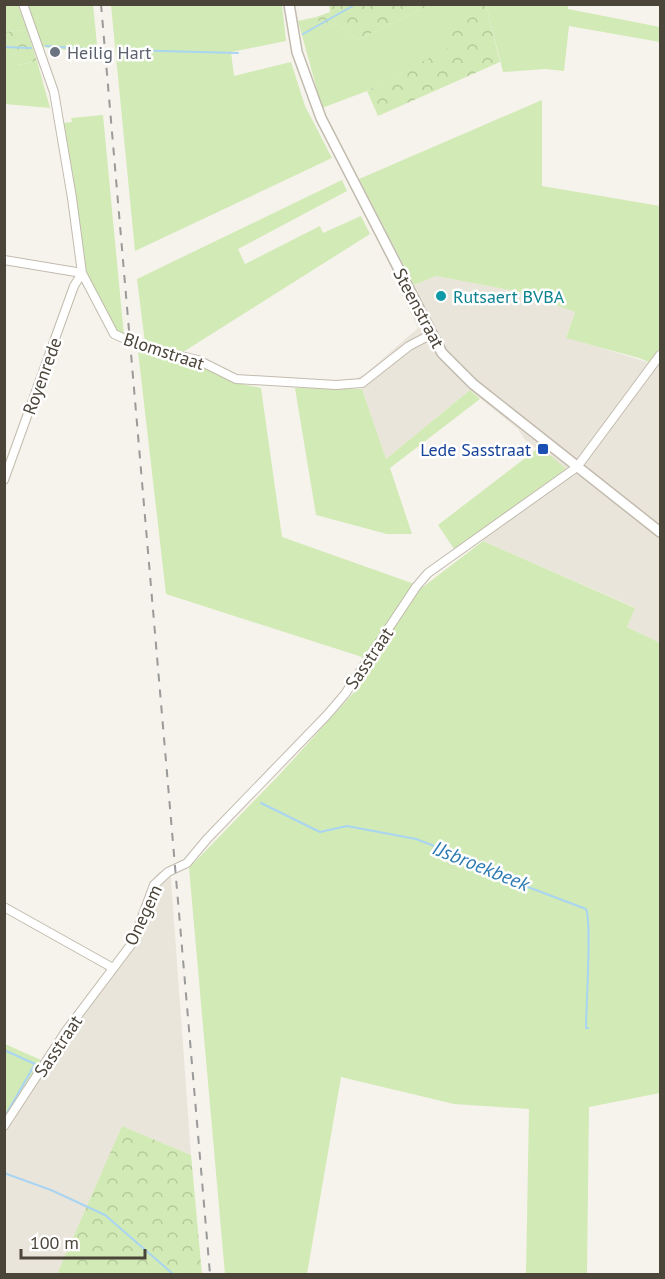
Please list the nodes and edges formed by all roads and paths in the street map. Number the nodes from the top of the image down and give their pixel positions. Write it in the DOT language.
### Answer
graph roads {
  1 [pos="23,4"];
  2 [pos="289,4"];
  3 [pos="4,260"];
  4 [pos="82,273"];
  5 [pos="432,334"];
  6 [pos="660,355"];
  7 [pos="577,467"];
  8 [pos="4,480"];
  9 [pos="660,532"];
  10 [pos="177,868"];
  11 [pos="4,907"];
  12 [pos="113,968"];
  13 [pos="4,1126"];
  1 -- 4 [label="street, Blomstraat"];
  2 -- 5 [label="street, Steenstraat"];
  3 -- 4 [label="street"];
  4 -- 5 [label="street, Blomstraat"];
  4 -- 8 [label="street, Royenrede"];
  5 -- 7 [label="street, Steenstraat"];
  6 -- 7 [label="street, Sasstraat"];
  7 -- 9 [label="street, Steenstraat"];
  7 -- 10 [label="street, Sasstraat"];
  10 -- 12 [label="street, Onegem"];
  11 -- 12 [label="street"];
  12 -- 13 [label="street, Sasstraat"];
}
